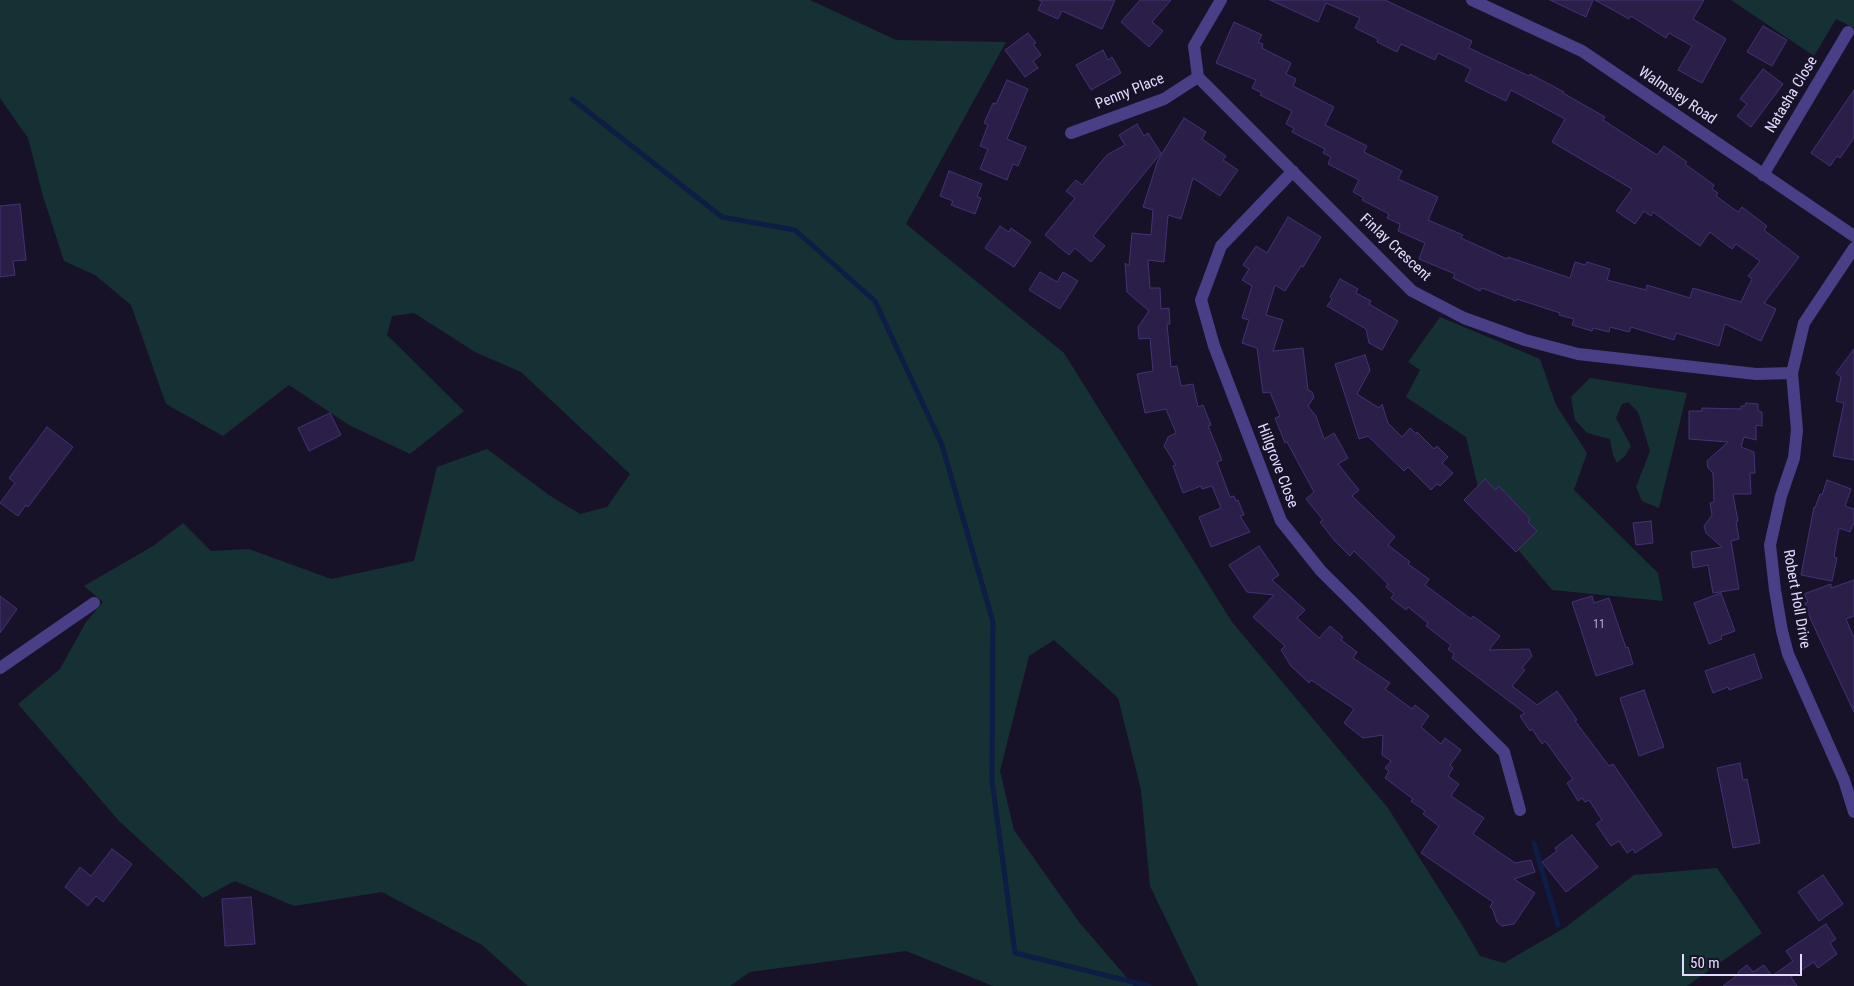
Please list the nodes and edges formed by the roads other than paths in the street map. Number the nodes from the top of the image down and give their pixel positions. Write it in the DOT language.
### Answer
graph roads {
  1 [pos="1221,0"];
  2 [pos="1472,0"];
  3 [pos="1848,32"];
  4 [pos="1198,76"];
  5 [pos="1071,133"];
  6 [pos="1292,171"];
  7 [pos="1763,175"];
  8 [pos="1854,236"];
  9 [pos="1854,248"];
  10 [pos="1792,373"];
  11 [pos="94,603"];
  12 [pos="0,668"];
  13 [pos="1520,810"];
  14 [pos="1854,812"];
  1 -- 4 [label="street"];
  2 -- 7 [label="street, Walmsley Road"];
  3 -- 7 [label="street, Natasha Close"];
  4 -- 5 [label="street, Penny Place"];
  4 -- 6 [label="street, Finlay Crescent"];
  6 -- 10 [label="street, Finlay Crescent"];
  6 -- 13 [label="street, Hillgrove Close"];
  7 -- 8 [label="street, Walmsley Road"];
  9 -- 10 [label="street, Robert Holl Drive"];
  10 -- 14 [label="street, Robert Holl Drive"];
  11 -- 12 [label="street"];
}
